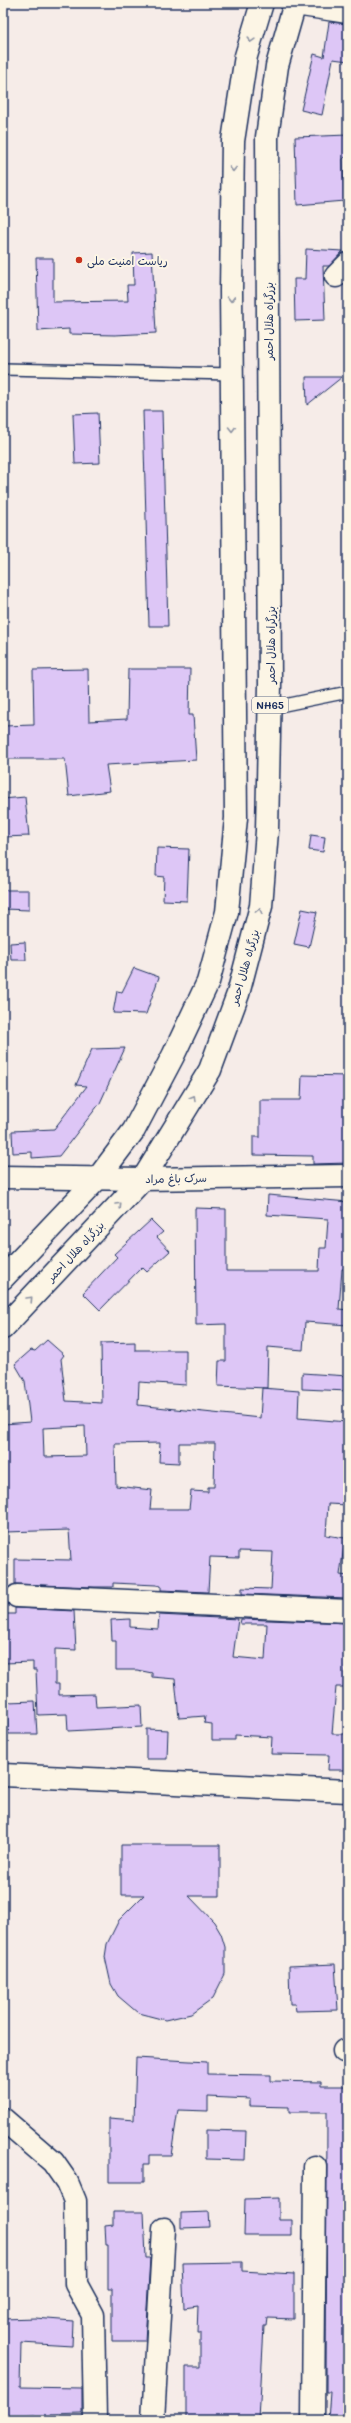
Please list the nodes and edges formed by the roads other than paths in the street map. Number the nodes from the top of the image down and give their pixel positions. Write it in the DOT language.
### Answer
graph roads {
  1 [pos="262,3"];
  2 [pos="295,3"];
  3 [pos="348,12"];
  4 [pos="3,370"];
  5 [pos="232,374"];
  6 [pos="270,684"];
  7 [pos="235,687"];
  8 [pos="348,692"];
  9 [pos="270,708"];
  10 [pos="348,1176"];
  11 [pos="3,1177"];
  12 [pos="98,1178"];
  13 [pos="144,1179"];
  14 [pos="3,1278"];
  15 [pos="3,1328"];
  16 [pos="17,1596"];
  17 [pos="348,1611"];
  18 [pos="3,1776"];
  19 [pos="348,1791"];
  20 [pos="3,2119"];
  21 [pos="315,2167"];
  22 [pos="164,2229"];
  23 [pos="95,2420"];
  24 [pos="152,2420"];
  25 [pos="313,2420"];
  1 -- 5 [label="main road, one-way"];
  2 -- 3 [label="main road"];
  2 -- 6 [label="main road, بزرگراه هلال احمر / NH65"];
  4 -- 5 [label="lane"];
  5 -- 7 [label="main road, one-way"];
  6 -- 7 [label="main road"];
  6 -- 9 [label="main road, بزرگراه هلال احمر / NH65"];
  7 -- 12 [label="main road"];
  8 -- 9 [label="lane"];
  13 -- 9 [label="main road, بزرگراه هلال احمر / NH65, one-way"];
  10 -- 13 [label="main road, سرک باغ مراد"];
  11 -- 12 [label="main road, سرک باغ مراد"];
  12 -- 13 [label="main road, سرک باغ مراد"];
  12 -- 14 [label="main road"];
  15 -- 13 [label="main road, بزرگراه هلال احمر / NH65, one-way"];
  16 -- 17 [label="main road"];
  18 -- 19 [label="main road"];
  20 -- 23 [label="main road"];
  21 -- 25 [label="main road"];
  22 -- 24 [label="main road"];
}
